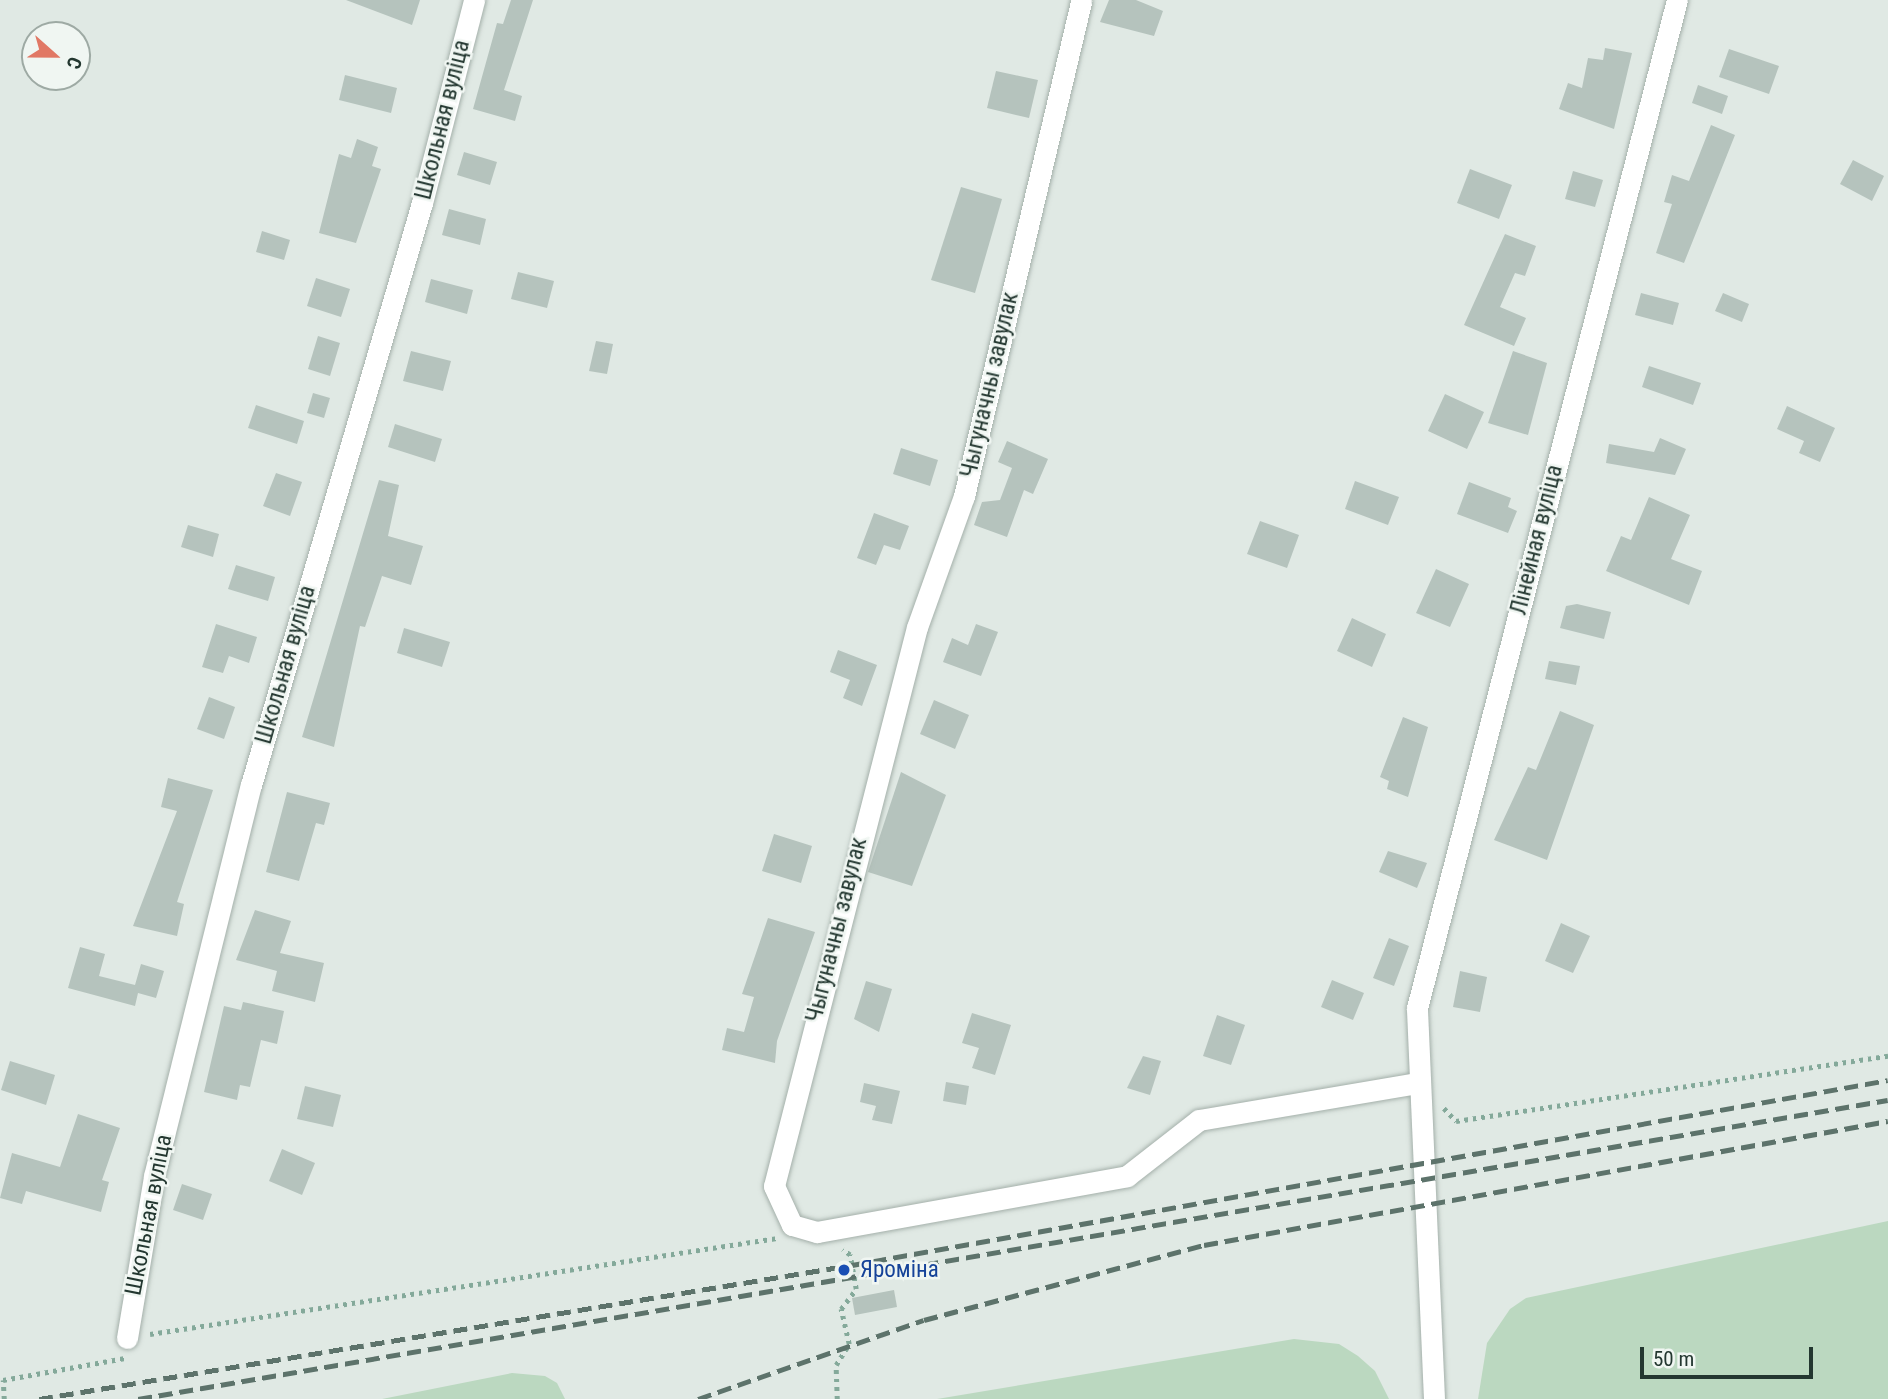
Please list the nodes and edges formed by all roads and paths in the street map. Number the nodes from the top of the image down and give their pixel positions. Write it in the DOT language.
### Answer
graph roads {
  1 [pos="474,0"];
  2 [pos="1677,0"];
  3 [pos="1081,2"];
  4 [pos="1888,1056"];
  5 [pos="1418,1083"];
  6 [pos="817,1231"];
  7 [pos="127,1338"];
  8 [pos="4,1399"];
  9 [pos="837,1399"];
  10 [pos="1434,1399"];
  1 -- 7 [label="street, Школьная вуліца"];
  2 -- 5 [label="street, Лінейная вуліца"];
  3 -- 6 [label="street, Чыгуначны завулак"];
  4 -- 5 [label="path"];
  5 -- 6 [label="street"];
  5 -- 10 [label="street, Лінейная вуліца"];
  6 -- 7 [label="path"];
  6 -- 9 [label="path"];
  7 -- 8 [label="path"];
}
